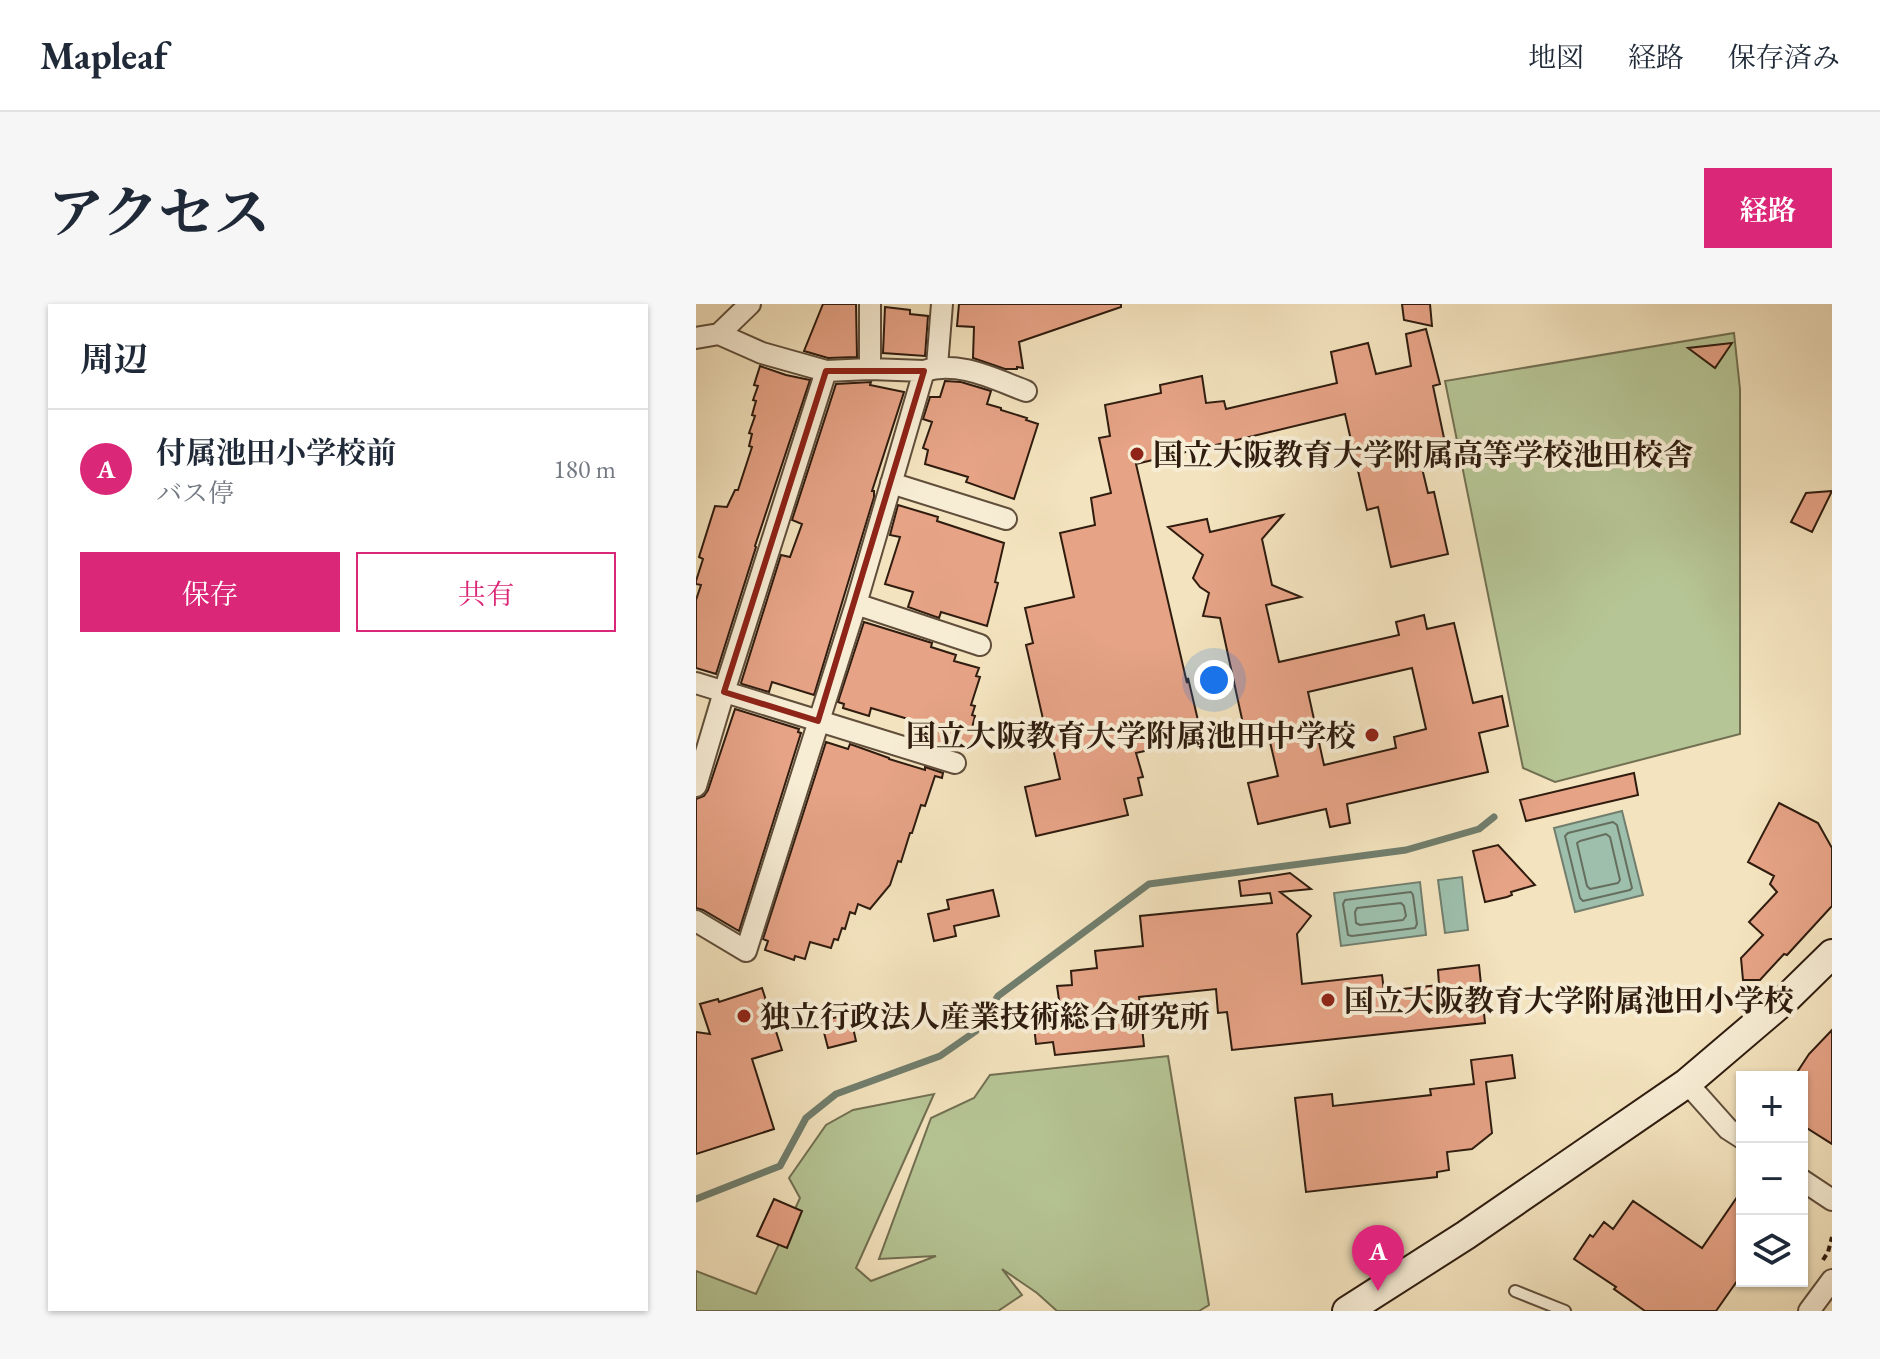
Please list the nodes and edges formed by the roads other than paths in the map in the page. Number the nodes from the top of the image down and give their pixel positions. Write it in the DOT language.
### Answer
graph roads {
  1 [pos="750,304"];
  2 [pos="870,304"];
  3 [pos="942,304"];
  4 [pos="719,334"];
  5 [pos="696,338"];
  6 [pos="930,368"];
  7 [pos="870,369"];
  8 [pos="826,371"];
  9 [pos="1026,391"];
  10 [pos="891,483"];
  11 [pos="1006,519"];
  12 [pos="856,604"];
  13 [pos="980,645"];
  14 [pos="696,683"];
  15 [pos="724,692"];
  16 [pos="818,721"];
  17 [pos="955,763"];
  18 [pos="696,786"];
  19 [pos="696,921"];
  20 [pos="1832,954"];
  21 [pos="1687,1083"];
  22 [pos="1736,1134"];
  23 [pos="1808,1184"];
  24 [pos="1832,1200"];
  25 [pos="1832,1280"];
  26 [pos="1515,1291"];
  27 [pos="1347,1311"];
  28 [pos="1565,1311"];
  29 [pos="1809,1311"];
  1 -- 4 [label="street"];
  2 -- 7 [label="street"];
  3 -- 6 [label="street"];
  4 -- 5 [label="street"];
  4 -- 8 [label="street"];
  6 -- 7 [label="street"];
  6 -- 9 [label="street"];
  6 -- 10 [label="street"];
  7 -- 8 [label="street"];
  8 -- 15 [label="street"];
  10 -- 11 [label="street"];
  10 -- 12 [label="street"];
  12 -- 13 [label="street"];
  12 -- 16 [label="street"];
  14 -- 15 [label="street"];
  15 -- 16 [label="street"];
  15 -- 18 [label="street"];
  16 -- 17 [label="street"];
  16 -- 19 [label="street"];
  20 -- 21 [label="street"];
  21 -- 22 [label="street"];
  21 -- 27 [label="street"];
  23 -- 24 [label="street"];
  25 -- 29 [label="street"];
  26 -- 28 [label="lane"];
}
